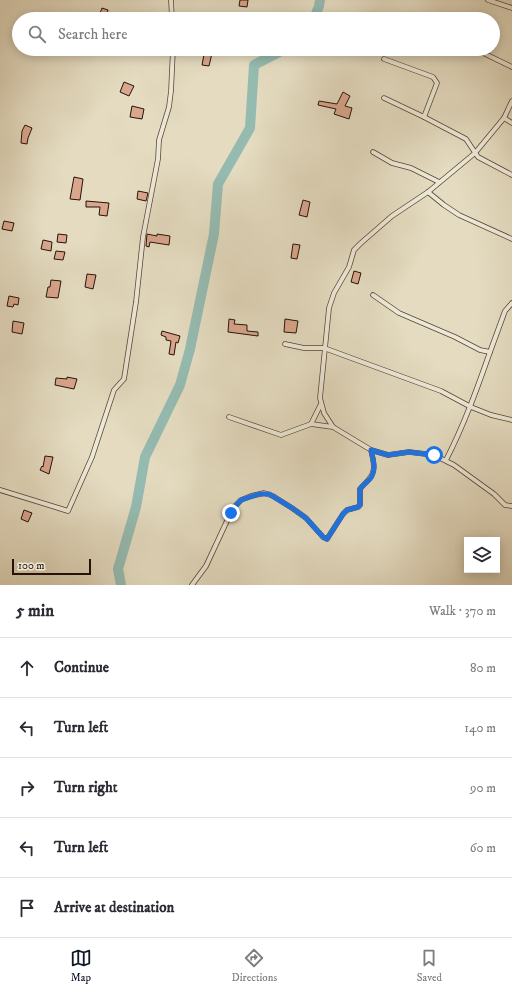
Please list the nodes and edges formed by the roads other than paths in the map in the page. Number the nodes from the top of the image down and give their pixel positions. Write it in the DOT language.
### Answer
graph roads {
  1 [pos="171,0"];
  2 [pos="488,0"];
  3 [pos="512,8"];
  4 [pos="172,12"];
  5 [pos="172,56"];
  6 [pos="489,56"];
  7 [pos="384,59"];
  8 [pos="512,67"];
  9 [pos="384,98"];
  10 [pos="512,101"];
  11 [pos="424,117"];
  12 [pos="504,118"];
  13 [pos="512,123"];
  14 [pos="373,152"];
  15 [pos="475,153"];
  16 [pos="512,175"];
  17 [pos="439,182"];
  18 [pos="428,192"];
  19 [pos="512,239"];
  20 [pos="373,295"];
  21 [pos="512,303"];
  22 [pos="285,344"];
  23 [pos="324,348"];
  24 [pos="490,352"];
  25 [pos="321,404"];
  26 [pos="471,407"];
  27 [pos="229,416"];
  28 [pos="512,420"];
  29 [pos="311,424"];
  30 [pos="333,427"];
  31 [pos="371,450"];
  32 [pos="446,460"];
  33 [pos="0,490"];
  34 [pos="512,506"];
  35 [pos="192,585"];
  1 -- 4 [label="street"];
  2 -- 3 [label="street"];
  5 -- 33 [label="street"];
  6 -- 8 [label="street"];
  7 -- 11 [label="street"];
  9 -- 11 [label="street"];
  10 -- 12 [label="street"];
  11 -- 15 [label="street"];
  12 -- 13 [label="street"];
  12 -- 15 [label="street"];
  14 -- 17 [label="street"];
  15 -- 16 [label="street"];
  15 -- 17 [label="street"];
  17 -- 18 [label="street"];
  18 -- 19 [label="street"];
  18 -- 23 [label="street"];
  20 -- 24 [label="street"];
  21 -- 24 [label="street"];
  22 -- 23 [label="street"];
  23 -- 25 [label="street"];
  23 -- 26 [label="street"];
  24 -- 26 [label="street"];
  25 -- 29 [label="street"];
  25 -- 30 [label="street"];
  26 -- 28 [label="street"];
  26 -- 32 [label="street"];
  27 -- 29 [label="street"];
  29 -- 30 [label="street"];
  30 -- 31 [label="street"];
  31 -- 32 [label="street"];
  31 -- 35 [label="street"];
  32 -- 34 [label="street"];
}
